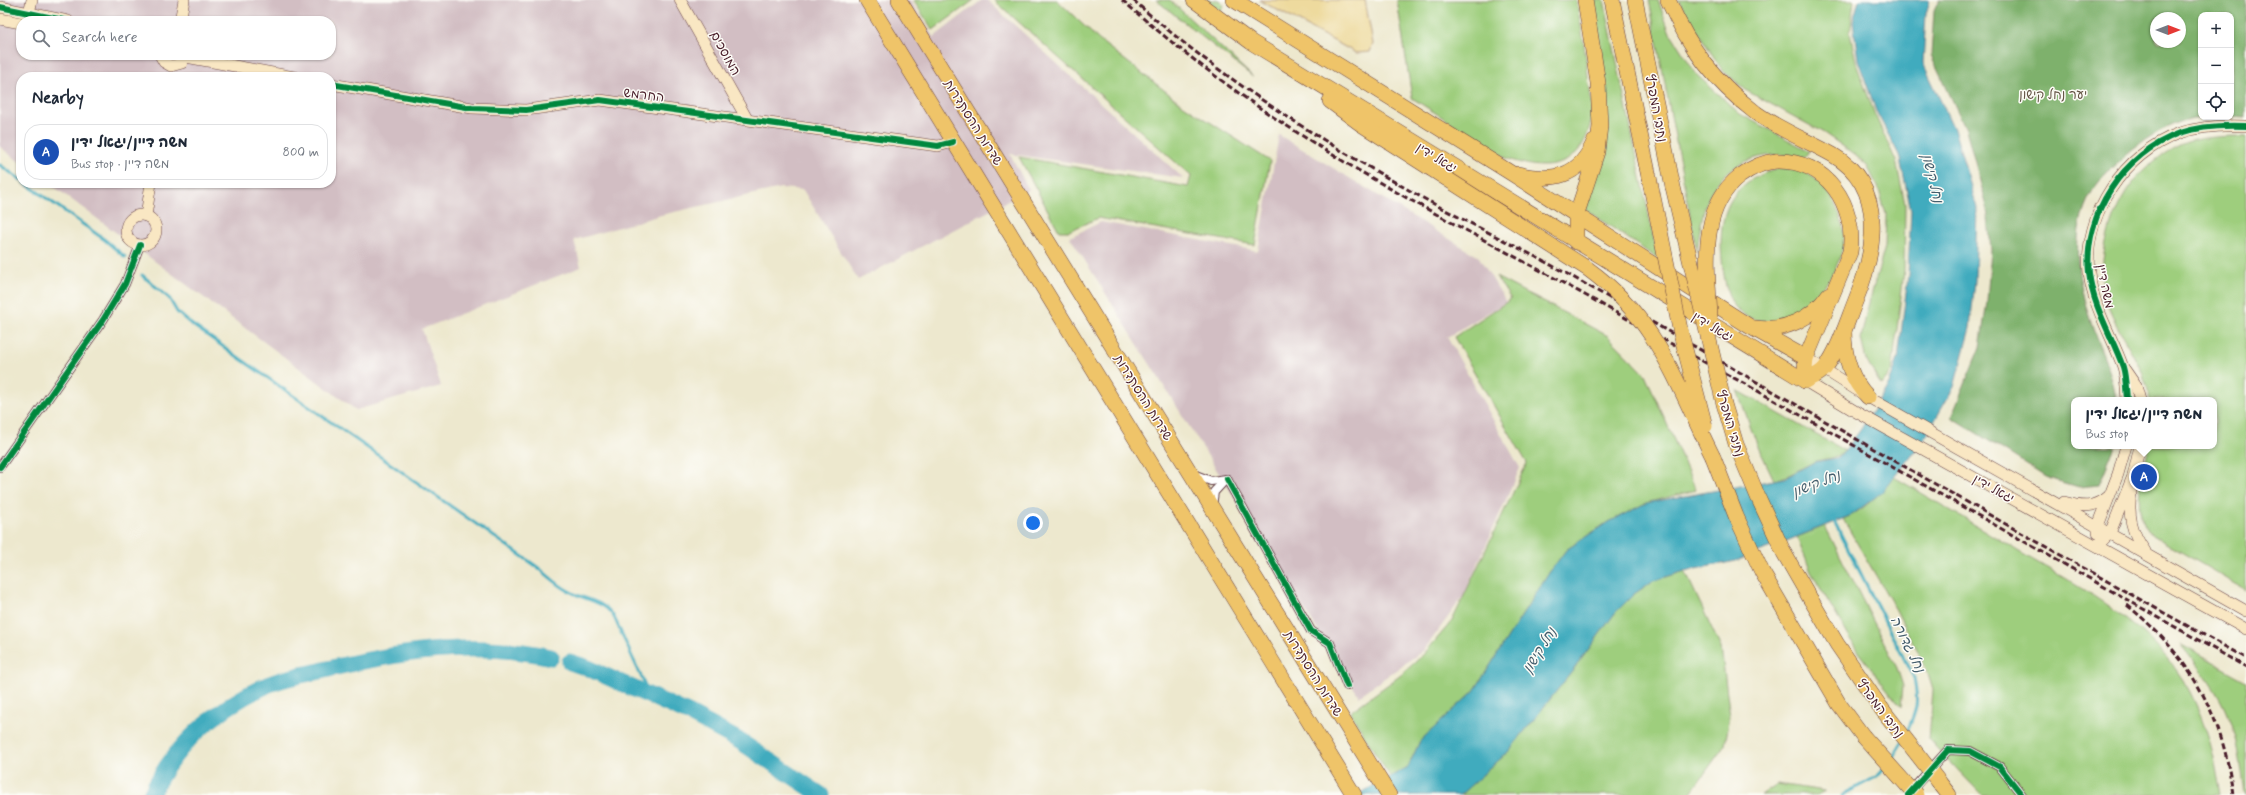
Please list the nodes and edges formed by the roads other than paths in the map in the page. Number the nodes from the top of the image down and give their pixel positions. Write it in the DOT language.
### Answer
graph roads {
  1 [pos="32,0"];
  2 [pos="184,0"];
  3 [pos="680,0"];
  4 [pos="867,0"];
  5 [pos="899,0"];
  6 [pos="1194,0"];
  7 [pos="1234,0"];
  8 [pos="1585,0"];
  9 [pos="1612,0"];
  10 [pos="1635,0"];
  11 [pos="1668,0"];
  12 [pos="0,7"];
  13 [pos="25,16"];
  14 [pos="28,16"];
  15 [pos="181,16"];
  16 [pos="0,19"];
  17 [pos="16,22"];
  18 [pos="1251,42"];
  19 [pos="161,60"];
  20 [pos="184,60"];
  21 [pos="207,60"];
  22 [pos="170,71"];
  23 [pos="268,72"];
  24 [pos="336,85"];
  25 [pos="747,119"];
  26 [pos="1600,126"];
  27 [pos="2246,126"];
  28 [pos="953,142"];
  29 [pos="1511,173"];
  30 [pos="150,188"];
  31 [pos="146,216"];
  32 [pos="1576,216"];
  33 [pos="1576,242"];
  34 [pos="140,245"];
  35 [pos="1842,274"];
  36 [pos="1748,326"];
  37 [pos="1844,330"];
  38 [pos="1712,354"];
  39 [pos="1806,358"];
  40 [pos="2123,368"];
  41 [pos="1824,370"];
  42 [pos="1805,381"];
  43 [pos="1868,397"];
  44 [pos="2128,397"];
  45 [pos="2139,397"];
  46 [pos="2125,449"];
  47 [pos="2139,449"];
  48 [pos="1713,457"];
  49 [pos="0,467"];
  50 [pos="1191,472"];
  51 [pos="2133,476"];
  52 [pos="1227,479"];
  53 [pos="2111,494"];
  54 [pos="2048,497"];
  55 [pos="1212,508"];
  56 [pos="2098,526"];
  57 [pos="2110,532"];
  58 [pos="2098,545"];
  59 [pos="2148,556"];
  60 [pos="2246,611"];
  61 [pos="2246,629"];
  62 [pos="1347,686"];
  63 [pos="1351,790"];
  64 [pos="1390,795"];
  65 [pos="1908,795"];
  66 [pos="1916,795"];
  67 [pos="1949,795"];
  68 [pos="2022,795"];
  1 -- 14 [label="street"];
  2 -- 15 [label="street"];
  3 -- 25 [label="street, המוסכים"];
  4 -- 28 [label="highway"];
  5 -- 50 [label="highway, שדרות ההסתדרות"];
  6 -- 18 [label="highway, יגאל ידין"];
  7 -- 29 [label="highway, יגאל ידין"];
  8 -- 26 [label="highway"];
  9 -- 48 [label="highway, נתיבי המפרץ, bridge"];
  10 -- 38 [label="highway, נתיבי המפרץ, bridge"];
  11 -- 37 [label="highway"];
  12 -- 13 [label="street"];
  16 -- 17 [label="street"];
  18 -- 33 [label="highway, יגאל ידין"];
  18 -- 48 [label="highway, bridge"];
  19 -- 22 [label="street"];
  20 -- 22 [label="street"];
  21 -- 23 [label="street"];
  24 -- 25 [label="street, החרמש"];
  25 -- 28 [label="street, החרמש"];
  26 -- 29 [label="highway"];
  26 -- 32 [label="highway"];
  27 -- 40 [label="street, משה דיין"];
  28 -- 63 [label="highway"];
  29 -- 32 [label="highway, יגאל ידין"];
  30 -- 31 [label="street"];
  31 -- 34 [label="street"];
  31 -- 34 [label="street"];
  32 -- 33 [label="highway"];
  32 -- 36 [label="highway, יגאל ידין"];
  33 -- 42 [label="highway, יגאל ידין"];
  34 -- 49 [label="street"];
  35 -- 36 [label="highway"];
  35 -- 38 [label="highway, bridge"];
  35 -- 39 [label="highway"];
  36 -- 39 [label="highway, יגאל ידין"];
  37 -- 41 [label="highway"];
  37 -- 43 [label="highway"];
  38 -- 67 [label="highway, נתיבי המפרץ, bridge"];
  39 -- 41 [label="street, יגאל ידין"];
  39 -- 42 [label="highway"];
  40 -- 44 [label="street, משה דיין"];
  40 -- 45 [label="street, משה דיין"];
  41 -- 42 [label="highway"];
  41 -- 43 [label="street, יגאל ידין"];
  42 -- 58 [label="street, יגאל ידין"];
  43 -- 54 [label="street, יגאל ידין"];
  46 -- 53 [label="street"];
  47 -- 51 [label="street"];
  48 -- 66 [label="highway, נתיבי המפרץ, bridge"];
  50 -- 52 [label="street"];
  50 -- 55 [label="highway, שדרות ההסתדרות"];
  51 -- 57 [label="street"];
  51 -- 59 [label="street"];
  52 -- 55 [label="street"];
  52 -- 62 [label="street"];
  53 -- 54 [label="street"];
  53 -- 56 [label="street"];
  54 -- 56 [label="street, יגאל ידין"];
  55 -- 64 [label="highway, שדרות ההסתדרות"];
  56 -- 57 [label="street, יגאל ידין"];
  56 -- 58 [label="street"];
  57 -- 58 [label="street"];
  57 -- 59 [label="street, יגאל ידין"];
  58 -- 61 [label="street, יגאל ידין"];
  59 -- 60 [label="street, יגאל ידין"];
  65 -- 68 [label="street"];
}
